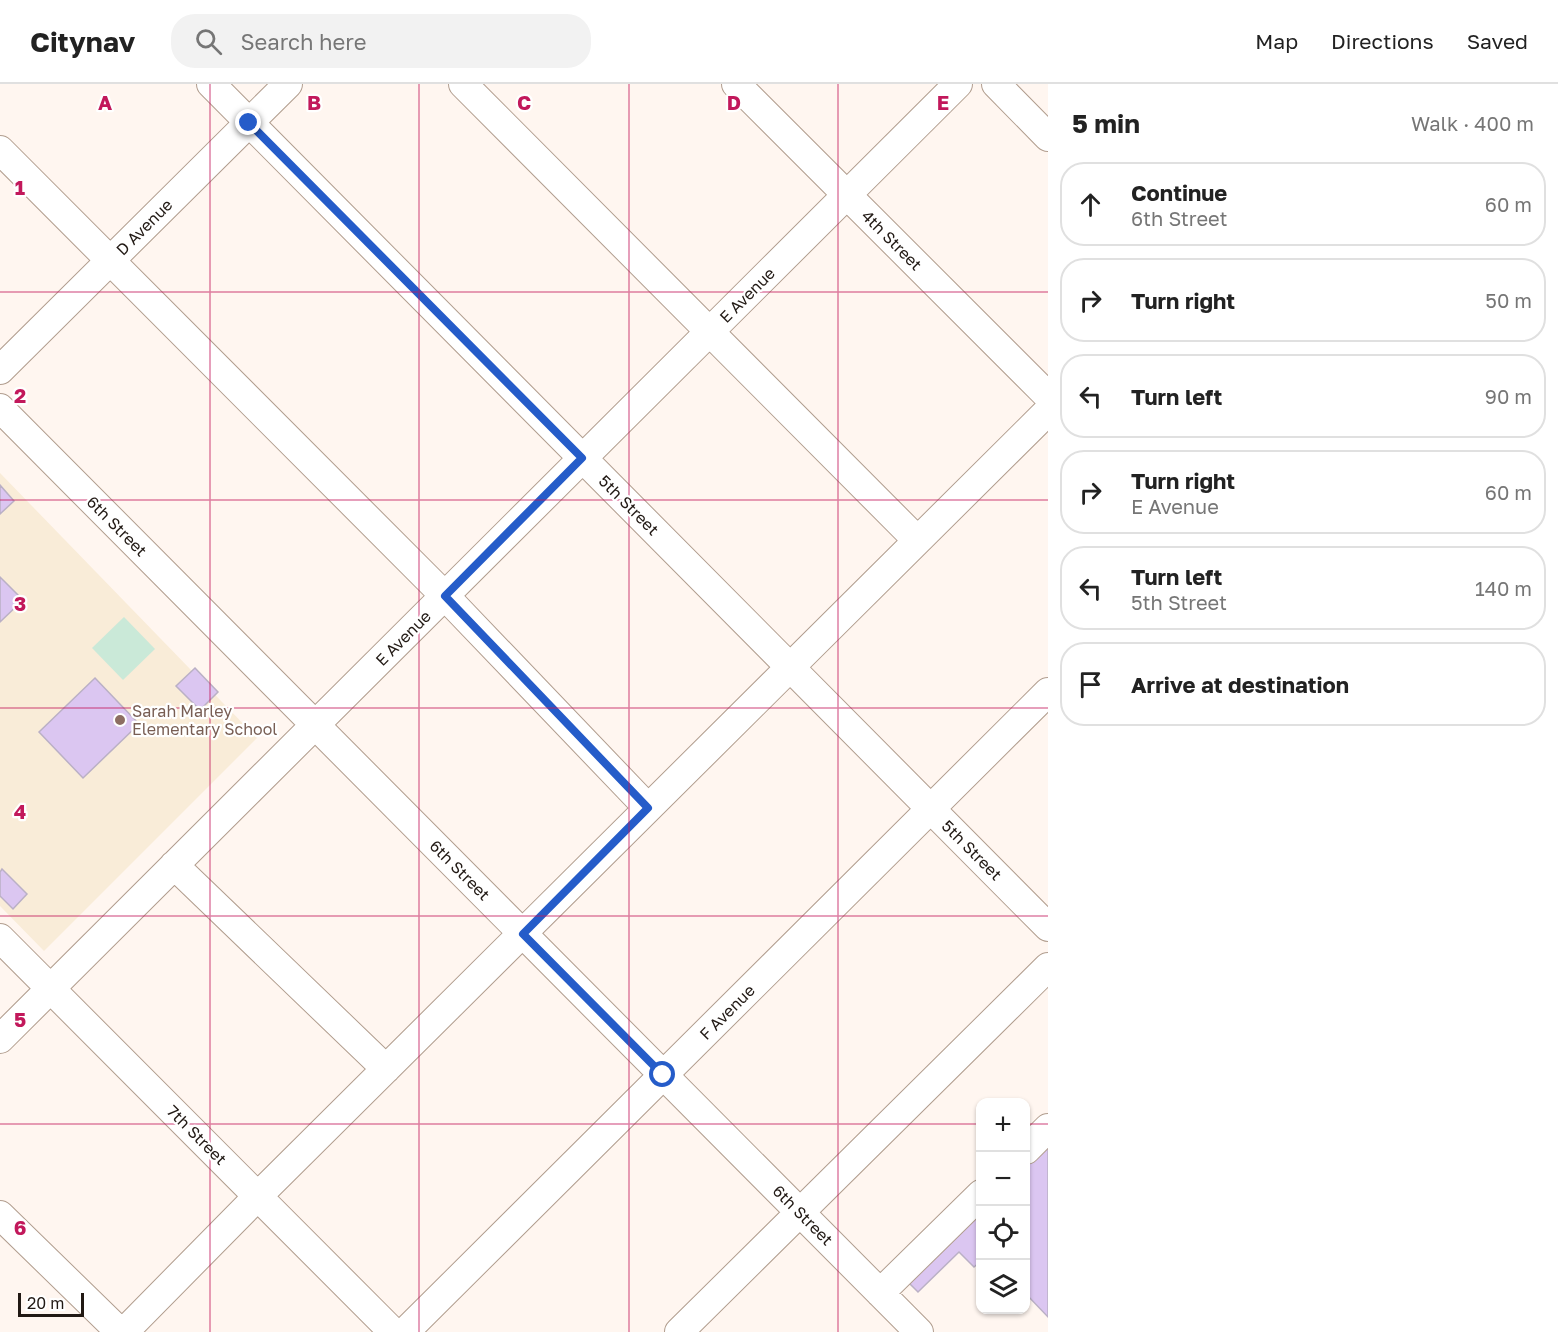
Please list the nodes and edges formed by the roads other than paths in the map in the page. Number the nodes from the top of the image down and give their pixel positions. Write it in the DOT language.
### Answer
graph roads {
  1 [pos="211,84"];
  2 [pos="288,84"];
  3 [pos="463,84"];
  4 [pos="736,84"];
  5 [pos="958,84"];
  6 [pos="996,84"];
  7 [pos="249,123"];
  8 [pos="1048,137"];
  9 [pos="0,150"];
  10 [pos="847,195"];
  11 [pos="111,260"];
  12 [pos="709,332"];
  13 [pos="0,370"];
  14 [pos="1048,396"];
  15 [pos="0,408"];
  16 [pos="1048,411"];
  17 [pos="582,458"];
  18 [pos="917,540"];
  19 [pos="445,596"];
  20 [pos="790,667"];
  21 [pos="1048,692"];
  22 [pos="315,725"];
  23 [pos="648,808"];
  24 [pos="931,809"];
  25 [pos="174,865"];
  26 [pos="1048,927"];
  27 [pos="523,934"];
  28 [pos="0,938"];
  29 [pos="1048,966"];
  30 [pos="50,988"];
  31 [pos="0,1039"];
  32 [pos="386,1069"];
  33 [pos="663,1075"];
  34 [pos="1048,1128"];
  35 [pos="1030,1146"];
  36 [pos="258,1196"];
  37 [pos="976,1199"];
  38 [pos="800,1212"];
  39 [pos="0,1215"];
  40 [pos="880,1293"];
  41 [pos="122,1332"];
  42 [pos="393,1332"];
  43 [pos="405,1332"];
  44 [pos="679,1332"];
  45 [pos="920,1332"];
  1 -- 7 [label="street, 5th Street"];
  2 -- 7 [label="street, D Avenue"];
  3 -- 12 [label="street"];
  4 -- 10 [label="street, 4th Street"];
  5 -- 10 [label="street, E Avenue"];
  6 -- 8 [label="street"];
  7 -- 11 [label="street, D Avenue"];
  7 -- 17 [label="street, 5th Street"];
  9 -- 11 [label="street"];
  10 -- 12 [label="street, E Avenue"];
  10 -- 14 [label="street, 4th Street"];
  11 -- 13 [label="street, D Avenue"];
  11 -- 19 [label="street"];
  12 -- 17 [label="street, E Avenue"];
  12 -- 18 [label="street"];
  15 -- 22 [label="street, 6th Street"];
  16 -- 18 [label="street"];
  17 -- 19 [label="street, E Avenue"];
  17 -- 20 [label="street, 5th Street"];
  18 -- 20 [label="street"];
  19 -- 22 [label="street, E Avenue"];
  19 -- 23 [label="street"];
  20 -- 23 [label="street"];
  20 -- 24 [label="street, 5th Street"];
  21 -- 24 [label="street, F Avenue"];
  22 -- 25 [label="street, E Avenue"];
  22 -- 27 [label="street, 6th Street"];
  23 -- 27 [label="street"];
  24 -- 26 [label="street, 5th Street"];
  24 -- 33 [label="street, F Avenue"];
  25 -- 30 [label="street, E Avenue"];
  25 -- 32 [label="street"];
  27 -- 32 [label="street"];
  27 -- 33 [label="street, 6th Street"];
  28 -- 30 [label="street, 7th Street"];
  29 -- 38 [label="street"];
  30 -- 31 [label="street, E Avenue"];
  30 -- 36 [label="street, 7th Street"];
  32 -- 36 [label="street"];
  33 -- 38 [label="street, 6th Street"];
  33 -- 43 [label="street, F Avenue"];
  34 -- 35 [label="street"];
  36 -- 41 [label="street"];
  36 -- 42 [label="street, 7th Street"];
  37 -- 40 [label="street"];
  38 -- 40 [label="street, 6th Street"];
  38 -- 44 [label="street"];
  39 -- 41 [label="street"];
  40 -- 45 [label="street, 6th Street"];
}
